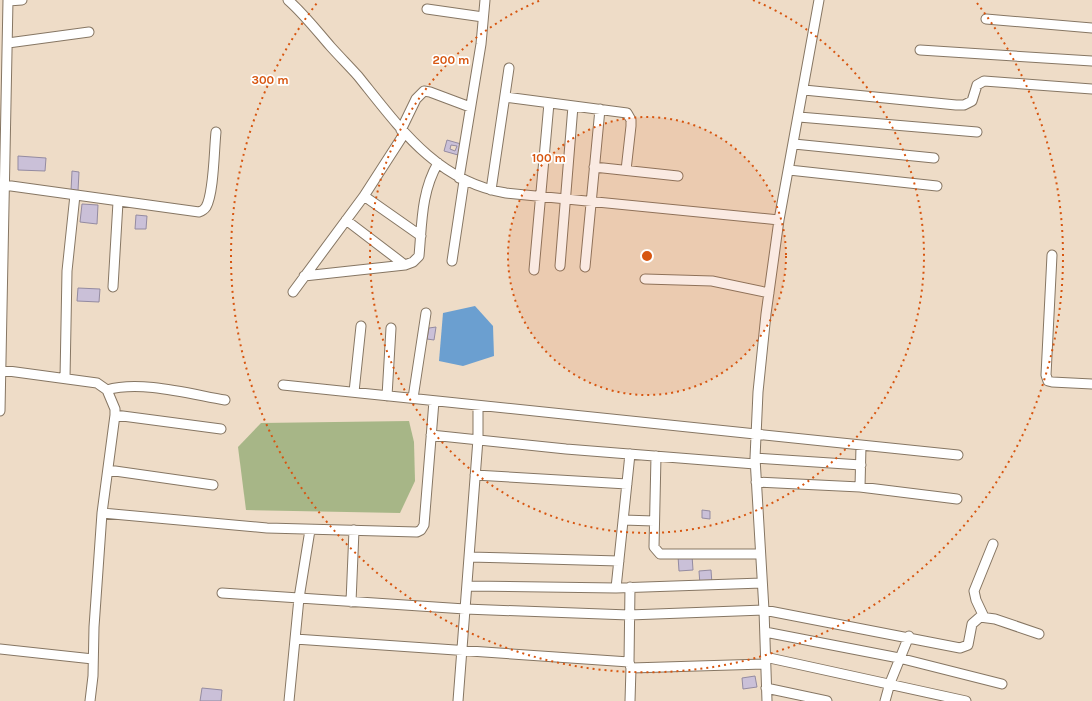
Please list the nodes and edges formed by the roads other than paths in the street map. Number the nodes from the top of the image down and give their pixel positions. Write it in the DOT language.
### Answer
graph roads {
  1 [pos="8,0"];
  2 [pos="22,0"];
  3 [pos="288,0"];
  4 [pos="486,0"];
  5 [pos="819,0"];
  6 [pos="428,10"];
  7 [pos="483,17"];
  8 [pos="986,20"];
  9 [pos="1092,28"];
  10 [pos="89,32"];
  11 [pos="8,43"];
  12 [pos="920,50"];
  13 [pos="1092,61"];
  14 [pos="509,68"];
  15 [pos="1092,89"];
  16 [pos="804,90"];
  17 [pos="505,97"];
  18 [pos="549,103"];
  19 [pos="573,106"];
  20 [pos="470,107"];
  21 [pos="600,109"];
  22 [pos="799,117"];
  23 [pos="216,132"];
  24 [pos="403,132"];
  25 [pos="976,132"];
  26 [pos="794,144"];
  27 [pos="934,158"];
  28 [pos="438,163"];
  29 [pos="594,166"];
  30 [pos="626,170"];
  31 [pos="789,170"];
  32 [pos="678,176"];
  33 [pos="462,180"];
  34 [pos="4,185"];
  35 [pos="937,186"];
  36 [pos="491,190"];
  37 [pos="75,195"];
  38 [pos="540,195"];
  39 [pos="364,196"];
  40 [pos="564,198"];
  41 [pos="591,200"];
  42 [pos="118,202"];
  43 [pos="2,203"];
  44 [pos="346,220"];
  45 [pos="779,220"];
  46 [pos="2,234"];
  47 [pos="420,236"];
  48 [pos="1052,255"];
  49 [pos="452,261"];
  50 [pos="2,262"];
  51 [pos="405,265"];
  52 [pos="560,266"];
  53 [pos="585,267"];
  54 [pos="534,270"];
  55 [pos="304,276"];
  56 [pos="645,278"];
  57 [pos="113,287"];
  58 [pos="1,289"];
  59 [pos="293,292"];
  60 [pos="769,294"];
  61 [pos="426,313"];
  62 [pos="1,315"];
  63 [pos="361,326"];
  64 [pos="391,328"];
  65 [pos="0,346"];
  66 [pos="1,370"];
  67 [pos="65,378"];
  68 [pos="0,382"];
  69 [pos="1092,384"];
  70 [pos="283,385"];
  71 [pos="107,390"];
  72 [pos="354,392"];
  73 [pos="387,396"];
  74 [pos="414,398"];
  75 [pos="225,400"];
  76 [pos="434,401"];
  77 [pos="478,406"];
  78 [pos="0,411"];
  79 [pos="115,415"];
  80 [pos="221,429"];
  81 [pos="756,434"];
  82 [pos="431,435"];
  83 [pos="478,439"];
  84 [pos="861,446"];
  85 [pos="630,454"];
  86 [pos="958,455"];
  87 [pos="656,456"];
  88 [pos="755,461"];
  89 [pos="861,465"];
  90 [pos="108,470"];
  91 [pos="475,475"];
  92 [pos="756,482"];
  93 [pos="627,484"];
  94 [pos="213,485"];
  95 [pos="860,486"];
  96 [pos="957,499"];
  97 [pos="102,514"];
  98 [pos="624,520"];
  99 [pos="654,521"];
  100 [pos="310,530"];
  101 [pos="354,530"];
  102 [pos="993,544"];
  103 [pos="760,554"];
  104 [pos="469,557"];
  105 [pos="619,561"];
  106 [pos="762,583"];
  107 [pos="468,586"];
  108 [pos="630,587"];
  109 [pos="616,588"];
  110 [pos="222,593"];
  111 [pos="299,598"];
  112 [pos="350,602"];
  113 [pos="465,609"];
  114 [pos="764,610"];
  115 [pos="629,615"];
  116 [pos="984,617"];
  117 [pos="765,632"];
  118 [pos="1040,634"];
  119 [pos="909,636"];
  120 [pos="295,639"];
  121 [pos="0,650"];
  122 [pos="462,652"];
  123 [pos="899,658"];
  124 [pos="93,659"];
  125 [pos="765,660"];
  126 [pos="630,665"];
  127 [pos="890,683"];
  128 [pos="1002,684"];
  129 [pos="766,688"];
  130 [pos="90,701"];
  131 [pos="289,701"];
  132 [pos="458,701"];
  133 [pos="630,701"];
  134 [pos="767,701"];
  135 [pos="827,701"];
  136 [pos="886,701"];
  137 [pos="966,701"];
  1 -- 2 [label="street"];
  1 -- 11 [label="street"];
  3 -- 24 [label="street"];
  4 -- 7 [label="street"];
  5 -- 16 [label="street"];
  6 -- 7 [label="street"];
  7 -- 20 [label="street"];
  8 -- 9 [label="street"];
  10 -- 11 [label="street"];
  11 -- 34 [label="street"];
  12 -- 13 [label="street"];
  14 -- 17 [label="street"];
  15 -- 16 [label="street"];
  16 -- 22 [label="street"];
  17 -- 18 [label="street"];
  17 -- 36 [label="street"];
  18 -- 19 [label="street"];
  18 -- 38 [label="street"];
  19 -- 21 [label="street"];
  19 -- 40 [label="street"];
  20 -- 24 [label="street"];
  20 -- 33 [label="street"];
  21 -- 29 [label="street"];
  21 -- 30 [label="street"];
  22 -- 25 [label="street"];
  22 -- 26 [label="street"];
  23 -- 42 [label="street"];
  24 -- 28 [label="street"];
  24 -- 39 [label="street"];
  26 -- 27 [label="street"];
  26 -- 31 [label="street"];
  28 -- 33 [label="street"];
  28 -- 47 [label="street"];
  29 -- 30 [label="street"];
  29 -- 41 [label="street"];
  30 -- 32 [label="street"];
  31 -- 35 [label="street"];
  31 -- 45 [label="street"];
  33 -- 36 [label="street"];
  33 -- 49 [label="street"];
  34 -- 37 [label="street"];
  34 -- 43 [label="street"];
  36 -- 38 [label="street"];
  37 -- 42 [label="street"];
  37 -- 67 [label="street"];
  38 -- 40 [label="street"];
  38 -- 54 [label="street"];
  39 -- 44 [label="street"];
  39 -- 47 [label="street"];
  40 -- 41 [label="street"];
  40 -- 52 [label="street"];
  41 -- 45 [label="street"];
  41 -- 53 [label="street"];
  42 -- 57 [label="street"];
  43 -- 46 [label="street"];
  44 -- 51 [label="street"];
  44 -- 55 [label="street"];
  45 -- 60 [label="street"];
  46 -- 50 [label="street"];
  47 -- 51 [label="street"];
  48 -- 69 [label="street"];
  50 -- 58 [label="street"];
  51 -- 55 [label="street"];
  55 -- 59 [label="street"];
  56 -- 60 [label="street"];
  58 -- 62 [label="street"];
  60 -- 81 [label="street"];
  61 -- 74 [label="street"];
  62 -- 65 [label="street"];
  63 -- 72 [label="street"];
  64 -- 73 [label="street"];
  65 -- 66 [label="street"];
  66 -- 67 [label="street"];
  66 -- 68 [label="street"];
  67 -- 71 [label="street"];
  68 -- 78 [label="street"];
  70 -- 72 [label="street"];
  71 -- 75 [label="street"];
  71 -- 79 [label="street"];
  72 -- 73 [label="street"];
  73 -- 74 [label="street"];
  74 -- 76 [label="street"];
  76 -- 77 [label="street"];
  76 -- 82 [label="street"];
  77 -- 81 [label="street"];
  77 -- 83 [label="street"];
  79 -- 80 [label="street"];
  79 -- 90 [label="street"];
  81 -- 84 [label="street"];
  81 -- 88 [label="street"];
  82 -- 83 [label="street"];
  82 -- 101 [label="street"];
  83 -- 85 [label="street"];
  83 -- 91 [label="street"];
  84 -- 86 [label="street"];
  84 -- 89 [label="street"];
  85 -- 87 [label="street"];
  85 -- 93 [label="street"];
  87 -- 88 [label="street"];
  87 -- 99 [label="street"];
  88 -- 89 [label="street"];
  88 -- 92 [label="street"];
  89 -- 95 [label="street"];
  90 -- 94 [label="street"];
  90 -- 97 [label="street"];
  91 -- 93 [label="street"];
  91 -- 104 [label="street"];
  92 -- 95 [label="street"];
  92 -- 103 [label="street"];
  93 -- 98 [label="street"];
  95 -- 96 [label="street"];
  97 -- 100 [label="street"];
  97 -- 124 [label="street"];
  98 -- 99 [label="street"];
  98 -- 105 [label="street"];
  99 -- 103 [label="street"];
  100 -- 101 [label="street"];
  100 -- 111 [label="street"];
  101 -- 112 [label="street"];
  102 -- 116 [label="street"];
  103 -- 106 [label="street"];
  104 -- 105 [label="street"];
  104 -- 107 [label="street"];
  105 -- 109 [label="street"];
  106 -- 108 [label="street"];
  106 -- 114 [label="street"];
  107 -- 109 [label="street"];
  107 -- 113 [label="street"];
  108 -- 109 [label="street"];
  108 -- 115 [label="street"];
  110 -- 111 [label="street"];
  111 -- 112 [label="street"];
  111 -- 120 [label="street"];
  112 -- 113 [label="street"];
  113 -- 115 [label="street"];
  113 -- 122 [label="street"];
  114 -- 115 [label="street"];
  114 -- 117 [label="street"];
  114 -- 119 [label="street"];
  115 -- 126 [label="street"];
  116 -- 118 [label="street"];
  116 -- 119 [label="street"];
  117 -- 123 [label="street"];
  117 -- 125 [label="street"];
  119 -- 123 [label="street"];
  120 -- 122 [label="street"];
  120 -- 131 [label="street"];
  121 -- 124 [label="street"];
  122 -- 126 [label="street"];
  122 -- 132 [label="street"];
  123 -- 127 [label="street"];
  123 -- 128 [label="street"];
  124 -- 130 [label="street"];
  125 -- 126 [label="street"];
  125 -- 127 [label="street"];
  125 -- 129 [label="street"];
  126 -- 133 [label="street"];
  127 -- 136 [label="street"];
  127 -- 137 [label="street"];
  129 -- 134 [label="street"];
  129 -- 135 [label="street"];
}
